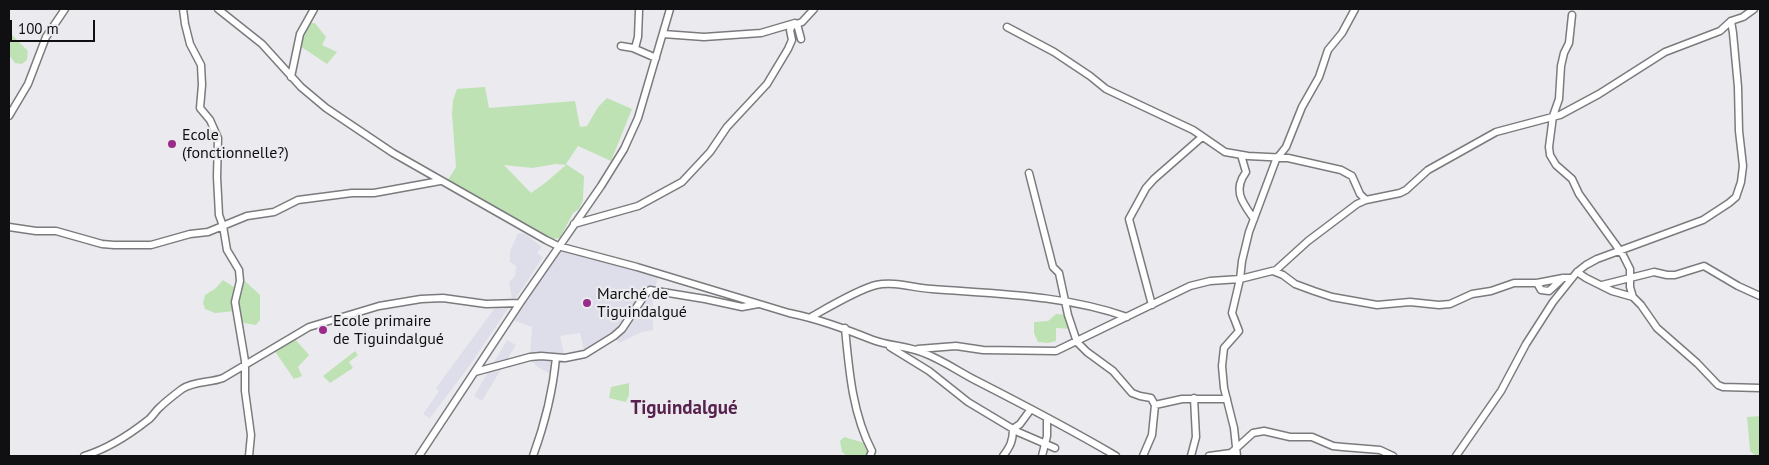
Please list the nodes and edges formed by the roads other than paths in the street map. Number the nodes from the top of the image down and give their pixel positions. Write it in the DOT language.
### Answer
graph roads {
  1 [pos="65,9"];
  2 [pos="183,9"];
  3 [pos="218,9"];
  4 [pos="314,9"];
  5 [pos="670,9"];
  6 [pos="814,9"];
  7 [pos="1355,9"];
  8 [pos="1754,9"];
  9 [pos="639,11"];
  10 [pos="1572,15"];
  11 [pos="1731,21"];
  12 [pos="800,23"];
  13 [pos="1007,27"];
  14 [pos="663,34"];
  15 [pos="801,39"];
  16 [pos="621,46"];
  17 [pos="635,48"];
  18 [pos="656,58"];
  19 [pos="292,77"];
  20 [pos="9,116"];
  21 [pos="1553,116"];
  22 [pos="1202,138"];
  23 [pos="1241,155"];
  24 [pos="1278,157"];
  25 [pos="1029,173"];
  26 [pos="441,181"];
  27 [pos="1366,200"];
  28 [pos="1254,219"];
  29 [pos="574,224"];
  30 [pos="224,226"];
  31 [pos="9,227"];
  32 [pos="558,246"];
  33 [pos="1619,251"];
  34 [pos="1273,271"];
  35 [pos="1577,272"];
  36 [pos="1631,277"];
  37 [pos="1563,278"];
  38 [pos="1572,278"];
  39 [pos="1240,279"];
  40 [pos="1537,283"];
  41 [pos="1602,285"];
  42 [pos="1760,296"];
  43 [pos="1633,297"];
  44 [pos="1065,302"];
  45 [pos="520,303"];
  46 [pos="758,304"];
  47 [pos="1152,305"];
  48 [pos="811,317"];
  49 [pos="1127,317"];
  50 [pos="845,328"];
  51 [pos="883,342"];
  52 [pos="1077,342"];
  53 [pos="915,349"];
  54 [pos="556,358"];
  55 [pos="245,365"];
  56 [pos="475,372"];
  57 [pos="1760,388"];
  58 [pos="1194,398"];
  59 [pos="1226,398"];
  60 [pos="1155,405"];
  61 [pos="1031,409"];
  62 [pos="1047,418"];
  63 [pos="1013,430"];
  64 [pos="1046,445"];
  65 [pos="1055,448"];
  66 [pos="1236,453"];
  67 [pos="84,456"];
  68 [pos="249,456"];
  69 [pos="419,456"];
  70 [pos="533,456"];
  71 [pos="870,456"];
  72 [pos="1003,456"];
  73 [pos="1042,456"];
  74 [pos="1116,456"];
  75 [pos="1143,456"];
  76 [pos="1191,456"];
  77 [pos="1209,456"];
  78 [pos="1393,456"];
  79 [pos="1456,456"];
  1 -- 20 [label="street"];
  2 -- 30 [label="street"];
  3 -- 19 [label="street"];
  4 -- 19 [label="street"];
  5 -- 14 [label="street"];
  6 -- 12 [label="street"];
  7 -- 24 [label="street"];
  8 -- 11 [label="street"];
  9 -- 17 [label="street"];
  10 -- 21 [label="street"];
  11 -- 21 [label="street"];
  11 -- 33 [label="street"];
  12 -- 14 [label="street"];
  12 -- 15 [label="street"];
  12 -- 29 [label="street"];
  13 -- 22 [label="street"];
  14 -- 18 [label="street"];
  16 -- 17 [label="street"];
  17 -- 18 [label="street"];
  18 -- 29 [label="street"];
  19 -- 26 [label="street"];
  21 -- 27 [label="street"];
  21 -- 33 [label="street"];
  22 -- 23 [label="street"];
  22 -- 47 [label="street"];
  23 -- 24 [label="street"];
  23 -- 28 [label="street"];
  24 -- 27 [label="street"];
  24 -- 28 [label="street"];
  25 -- 44 [label="street"];
  26 -- 30 [label="street"];
  26 -- 32 [label="street"];
  27 -- 34 [label="street"];
  28 -- 39 [label="street"];
  29 -- 32 [label="street"];
  30 -- 31 [label="street"];
  30 -- 55 [label="street"];
  32 -- 45 [label="street"];
  32 -- 46 [label="street"];
  33 -- 35 [label="street"];
  33 -- 36 [label="street"];
  34 -- 39 [label="street"];
  34 -- 40 [label="street"];
  35 -- 38 [label="street"];
  35 -- 41 [label="street"];
  36 -- 41 [label="street"];
  36 -- 42 [label="street"];
  36 -- 43 [label="street"];
  37 -- 38 [label="street"];
  37 -- 40 [label="street"];
  37 -- 40 [label="street"];
  38 -- 79 [label="street"];
  39 -- 47 [label="street"];
  39 -- 59 [label="street"];
  41 -- 43 [label="street"];
  43 -- 57 [label="street"];
  44 -- 48 [label="street"];
  44 -- 49 [label="street"];
  44 -- 52 [label="street"];
  45 -- 55 [label="street"];
  45 -- 56 [label="street"];
  46 -- 48 [label="street"];
  46 -- 54 [label="street"];
  47 -- 49 [label="street"];
  48 -- 50 [label="street"];
  49 -- 52 [label="street"];
  50 -- 51 [label="street"];
  50 -- 71 [label="street"];
  51 -- 53 [label="street"];
  51 -- 63 [label="street"];
  52 -- 53 [label="street"];
  52 -- 60 [label="street"];
  53 -- 61 [label="street"];
  54 -- 56 [label="street"];
  54 -- 70 [label="street"];
  55 -- 67 [label="street"];
  55 -- 68 [label="street"];
  56 -- 69 [label="street"];
  58 -- 59 [label="street"];
  58 -- 60 [label="street"];
  58 -- 76 [label="street"];
  59 -- 66 [label="street"];
  60 -- 75 [label="street"];
  61 -- 62 [label="street"];
  61 -- 63 [label="street"];
  62 -- 64 [label="street"];
  62 -- 74 [label="street"];
  63 -- 64 [label="street"];
  63 -- 72 [label="street"];
  64 -- 65 [label="street"];
  64 -- 73 [label="street"];
  66 -- 77 [label="street"];
  66 -- 78 [label="street"];
}
